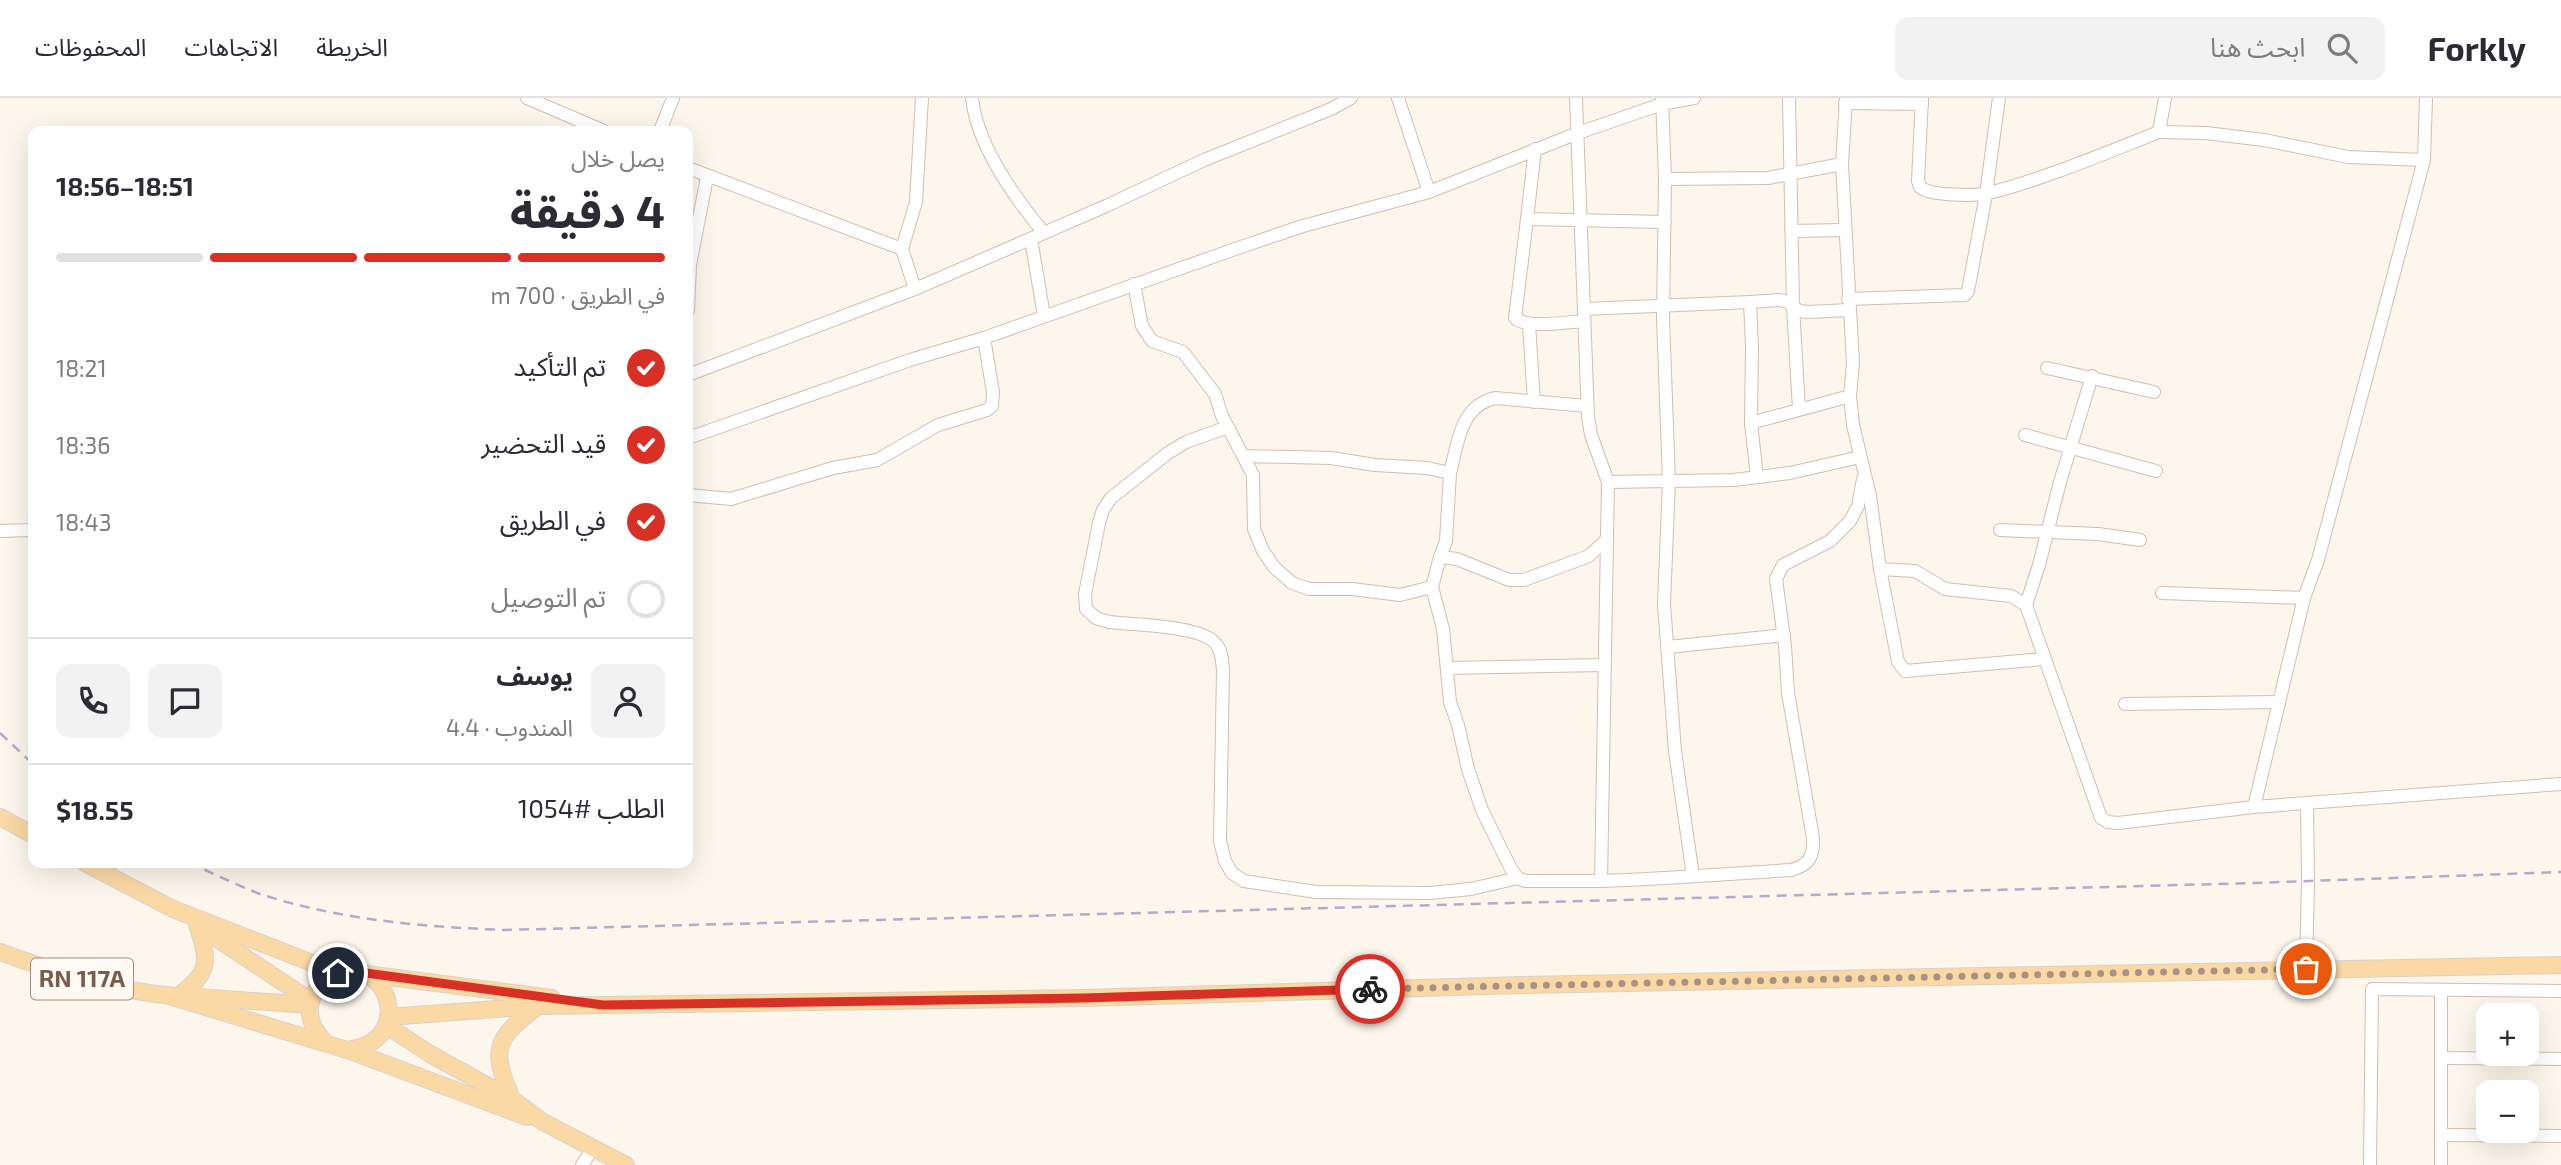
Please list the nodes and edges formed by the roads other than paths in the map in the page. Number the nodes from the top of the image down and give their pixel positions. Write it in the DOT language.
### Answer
graph roads {
  1 [pos="527,98"];
  2 [pos="673,98"];
  3 [pos="922,98"];
  4 [pos="972,98"];
  5 [pos="1351,98"];
  6 [pos="1398,98"];
  7 [pos="1576,98"];
  8 [pos="1694,98"];
  9 [pos="1789,98"];
  10 [pos="1998,98"];
  11 [pos="2165,98"];
  12 [pos="2426,98"];
  13 [pos="1662,101"];
  14 [pos="1845,101"];
  15 [pos="1922,101"];
  16 [pos="592,126"];
  17 [pos="662,126"];
  18 [pos="2159,132"];
  19 [pos="1578,133"];
  20 [pos="1535,149"];
  21 [pos="2424,160"];
  22 [pos="1842,164"];
  23 [pos="693,170"];
  24 [pos="1792,174"];
  25 [pos="706,177"];
  26 [pos="1665,179"];
  27 [pos="1429,192"];
  28 [pos="1986,194"];
  29 [pos="1527,219"];
  30 [pos="1583,220"];
  31 [pos="1665,222"];
  32 [pos="1845,230"];
  33 [pos="1791,231"];
  34 [pos="1044,233"];
  35 [pos="1031,239"];
  36 [pos="693,248"];
  37 [pos="902,249"];
  38 [pos="1134,284"];
  39 [pos="915,289"];
  40 [pos="1749,302"];
  41 [pos="1849,304"];
  42 [pos="1664,305"];
  43 [pos="1793,307"];
  44 [pos="1584,315"];
  45 [pos="1044,316"];
  46 [pos="1529,324"];
  47 [pos="984,338"];
  48 [pos="2047,368"];
  49 [pos="693,373"];
  50 [pos="2092,376"];
  51 [pos="2154,392"];
  52 [pos="1850,396"];
  53 [pos="1534,401"];
  54 [pos="1587,406"];
  55 [pos="1799,409"];
  56 [pos="1751,423"];
  57 [pos="1228,427"];
  58 [pos="2025,435"];
  59 [pos="693,436"];
  60 [pos="2070,447"];
  61 [pos="1244,456"];
  62 [pos="1860,457"];
  63 [pos="2156,471"];
  64 [pos="1450,473"];
  65 [pos="1864,473"];
  66 [pos="1757,477"];
  67 [pos="1669,481"];
  68 [pos="1608,482"];
  69 [pos="693,495"];
  70 [pos="28,530"];
  71 [pos="2000,530"];
  72 [pos="0,531"];
  73 [pos="2047,532"];
  74 [pos="1606,540"];
  75 [pos="2140,540"];
  76 [pos="1440,557"];
  77 [pos="1880,569"];
  78 [pos="1432,587"];
  79 [pos="2162,593"];
  80 [pos="2304,598"];
  81 [pos="2026,605"];
  82 [pos="1784,635"];
  83 [pos="1668,647"];
  84 [pos="2044,659"];
  85 [pos="1603,665"];
  86 [pos="1448,668"];
  87 [pos="2279,702"];
  88 [pos="2125,704"];
  89 [pos="2561,784"];
  90 [pos="2307,804"];
  91 [pos="2254,807"];
  92 [pos="0,817"];
  93 [pos="28,832"];
  94 [pos="95,868"];
  95 [pos="1693,876"];
  96 [pos="1518,878"];
  97 [pos="1601,881"];
  98 [pos="173,909"];
  99 [pos="197,925"];
  100 [pos="0,952"];
  101 [pos="2561,965"];
  102 [pos="2371,968"];
  103 [pos="2306,969"];
  104 [pos="338,973"];
  105 [pos="365,974"];
  106 [pos="2372,989"];
  107 [pos="2441,991"];
  108 [pos="2561,991"];
  109 [pos="172,996"];
  110 [pos="310,1003"];
  111 [pos="603,1005"];
  112 [pos="538,1006"];
  113 [pos="387,1021"];
  114 [pos="324,1041"];
  115 [pos="347,1050"];
  116 [pos="2441,1058"];
  117 [pos="2561,1059"];
  118 [pos="512,1099"];
  119 [pos="543,1122"];
  120 [pos="2441,1135"];
  121 [pos="2561,1136"];
  122 [pos="593,1148"];
  123 [pos="582,1165"];
  124 [pos="626,1165"];
  125 [pos="2370,1165"];
  126 [pos="2441,1165"];
  1 -- 16 [label="street"];
  2 -- 17 [label="street"];
  3 -- 37 [label="street"];
  4 -- 34 [label="street"];
  5 -- 34 [label="street"];
  6 -- 27 [label="street"];
  7 -- 19 [label="street"];
  8 -- 13 [label="street"];
  9 -- 24 [label="street"];
  10 -- 28 [label="street"];
  11 -- 18 [label="street"];
  12 -- 21 [label="street"];
  13 -- 19 [label="street"];
  13 -- 26 [label="street"];
  14 -- 15 [label="street"];
  14 -- 22 [label="street"];
  15 -- 28 [label="street"];
  18 -- 21 [label="street"];
  18 -- 28 [label="street"];
  19 -- 20 [label="street"];
  19 -- 30 [label="street"];
  20 -- 27 [label="street"];
  20 -- 29 [label="street"];
  21 -- 80 [label="street"];
  22 -- 24 [label="street"];
  22 -- 32 [label="street"];
  23 -- 25 [label="street"];
  24 -- 26 [label="street"];
  24 -- 33 [label="street"];
  25 -- 36 [label="street"];
  25 -- 37 [label="street"];
  26 -- 31 [label="street"];
  27 -- 38 [label="street"];
  28 -- 41 [label="street"];
  29 -- 30 [label="street"];
  29 -- 46 [label="street"];
  30 -- 31 [label="street"];
  30 -- 44 [label="street"];
  31 -- 42 [label="street"];
  32 -- 33 [label="street"];
  32 -- 41 [label="street"];
  33 -- 43 [label="street"];
  34 -- 35 [label="street"];
  35 -- 39 [label="street"];
  35 -- 45 [label="street"];
  37 -- 39 [label="street"];
  38 -- 45 [label="street"];
  38 -- 57 [label="street"];
  39 -- 49 [label="street"];
  40 -- 42 [label="street"];
  40 -- 43 [label="street"];
  40 -- 56 [label="street"];
  41 -- 43 [label="street"];
  41 -- 52 [label="street"];
  42 -- 44 [label="street"];
  42 -- 67 [label="street"];
  43 -- 55 [label="street"];
  44 -- 46 [label="street"];
  44 -- 54 [label="street"];
  45 -- 47 [label="street"];
  46 -- 53 [label="street"];
  47 -- 59 [label="street"];
  47 -- 69 [label="street"];
  48 -- 50 [label="street"];
  50 -- 51 [label="street"];
  50 -- 60 [label="street"];
  52 -- 55 [label="street"];
  52 -- 62 [label="street"];
  53 -- 54 [label="street"];
  53 -- 64 [label="street"];
  54 -- 68 [label="street"];
  55 -- 56 [label="street"];
  56 -- 66 [label="street"];
  57 -- 61 [label="street"];
  57 -- 96 [label="street"];
  58 -- 60 [label="street"];
  60 -- 63 [label="street"];
  60 -- 73 [label="street"];
  61 -- 64 [label="street"];
  61 -- 78 [label="street"];
  62 -- 65 [label="street"];
  62 -- 66 [label="street"];
  64 -- 76 [label="street"];
  65 -- 77 [label="street"];
  65 -- 82 [label="street"];
  66 -- 67 [label="street"];
  67 -- 68 [label="street"];
  67 -- 83 [label="street"];
  68 -- 74 [label="street"];
  70 -- 72 [label="street"];
  71 -- 73 [label="street"];
  73 -- 75 [label="street"];
  73 -- 81 [label="street"];
  74 -- 76 [label="street"];
  74 -- 85 [label="street"];
  76 -- 78 [label="street"];
  77 -- 81 [label="street"];
  77 -- 84 [label="street"];
  78 -- 86 [label="street"];
  79 -- 80 [label="street"];
  80 -- 87 [label="street"];
  81 -- 84 [label="street"];
  82 -- 83 [label="street"];
  82 -- 95 [label="street"];
  83 -- 95 [label="street"];
  84 -- 91 [label="street"];
  85 -- 86 [label="street"];
  85 -- 97 [label="street"];
  86 -- 96 [label="street"];
  87 -- 88 [label="street"];
  87 -- 91 [label="street"];
  89 -- 90 [label="street"];
  90 -- 91 [label="street"];
  90 -- 103 [label="street"];
  92 -- 93 [label="main road"];
  94 -- 98 [label="main road"];
  95 -- 97 [label="street"];
  96 -- 97 [label="street"];
  98 -- 99 [label="main road"];
  98 -- 104 [label="main road"];
  99 -- 109 [label="main road"];
  99 -- 110 [label="main road"];
  100 -- 109 [label="main road, RN 117A"];
  101 -- 102 [label="main road"];
  102 -- 103 [label="main road"];
  102 -- 106 [label="street"];
  103 -- 111 [label="main road"];
  104 -- 105 [label="main road"];
  104 -- 110 [label="main road"];
  105 -- 111 [label="main road"];
  105 -- 113 [label="main road"];
  106 -- 107 [label="street"];
  106 -- 125 [label="street"];
  107 -- 108 [label="street"];
  107 -- 116 [label="street"];
  109 -- 110 [label="main road, RN 117A"];
  109 -- 114 [label="main road"];
  110 -- 114 [label="main road"];
  111 -- 112 [label="main road"];
  112 -- 113 [label="main road"];
  112 -- 118 [label="main road"];
  113 -- 115 [label="main road"];
  113 -- 118 [label="main road"];
  114 -- 115 [label="main road"];
  115 -- 119 [label="main road"];
  116 -- 117 [label="street"];
  116 -- 120 [label="street"];
  118 -- 119 [label="main road"];
  119 -- 122 [label="main road"];
  120 -- 121 [label="street"];
  120 -- 126 [label="street"];
  122 -- 123 [label="street"];
  122 -- 124 [label="main road"];
}
